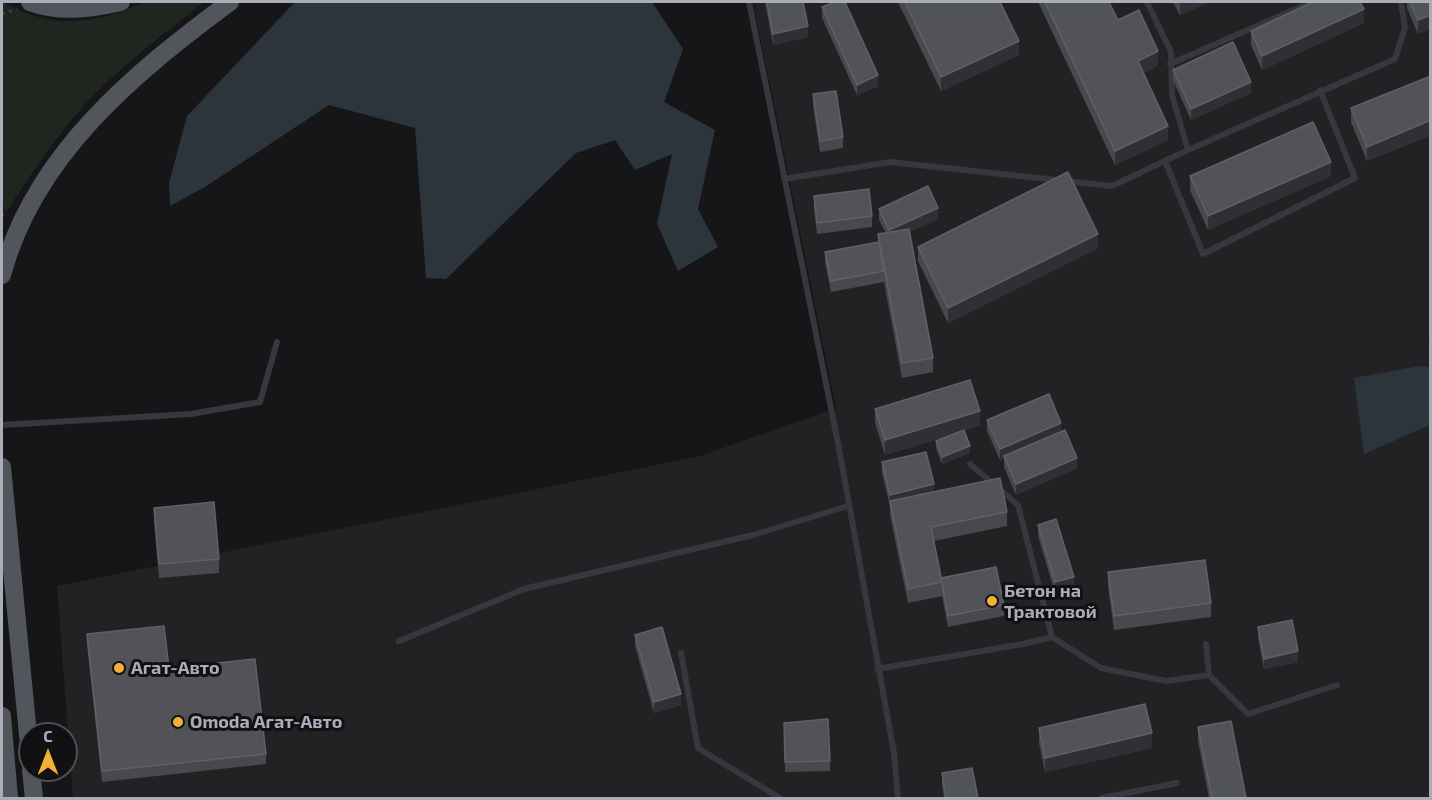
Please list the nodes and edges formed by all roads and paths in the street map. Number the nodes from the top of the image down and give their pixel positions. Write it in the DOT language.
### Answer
graph roads {
  1 [pos="121,2"];
  2 [pos="230,2"];
  3 [pos="749,2"];
  4 [pos="1147,2"];
  5 [pos="1312,2"];
  6 [pos="1401,2"];
  7 [pos="23,5"];
  8 [pos="2,14"];
  9 [pos="1170,64"];
  10 [pos="1320,90"];
  11 [pos="1188,150"];
  12 [pos="1165,161"];
  13 [pos="784,180"];
  14 [pos="2,275"];
  15 [pos="277,342"];
  16 [pos="2,425"];
  17 [pos="970,464"];
  18 [pos="2,466"];
  19 [pos="848,506"];
  20 [pos="1052,637"];
  21 [pos="399,641"];
  22 [pos="1206,644"];
  23 [pos="681,653"];
  24 [pos="878,669"];
  25 [pos="1209,675"];
  26 [pos="1337,685"];
  27 [pos="2,716"];
  28 [pos="27,722"];
  29 [pos="4,762"];
  30 [pos="32,782"];
  31 [pos="1177,783"];
  32 [pos="9,798"];
  33 [pos="34,798"];
  34 [pos="780,798"];
  35 [pos="898,798"];
  36 [pos="1102,798"];
  1 -- 7 [label="main road"];
  2 -- 14 [label="main road"];
  3 -- 13 [label="lane"];
  4 -- 9 [label="lane"];
  5 -- 9 [label="lane"];
  6 -- 10 [label="lane"];
  7 -- 8 [label="path"];
  9 -- 11 [label="lane"];
  10 -- 11 [label="lane"];
  10 -- 12 [label="lane"];
  11 -- 12 [label="lane"];
  12 -- 13 [label="lane"];
  13 -- 19 [label="lane"];
  15 -- 16 [label="lane"];
  17 -- 20 [label="lane"];
  18 -- 28 [label="main road"];
  19 -- 21 [label="lane"];
  19 -- 24 [label="lane"];
  20 -- 24 [label="lane"];
  20 -- 25 [label="lane"];
  22 -- 25 [label="lane"];
  23 -- 34 [label="lane"];
  24 -- 35 [label="lane"];
  25 -- 26 [label="lane"];
  27 -- 29 [label="main road"];
  29 -- 32 [label="main road"];
  30 -- 33 [label="main road"];
  31 -- 36 [label="lane"];
}
